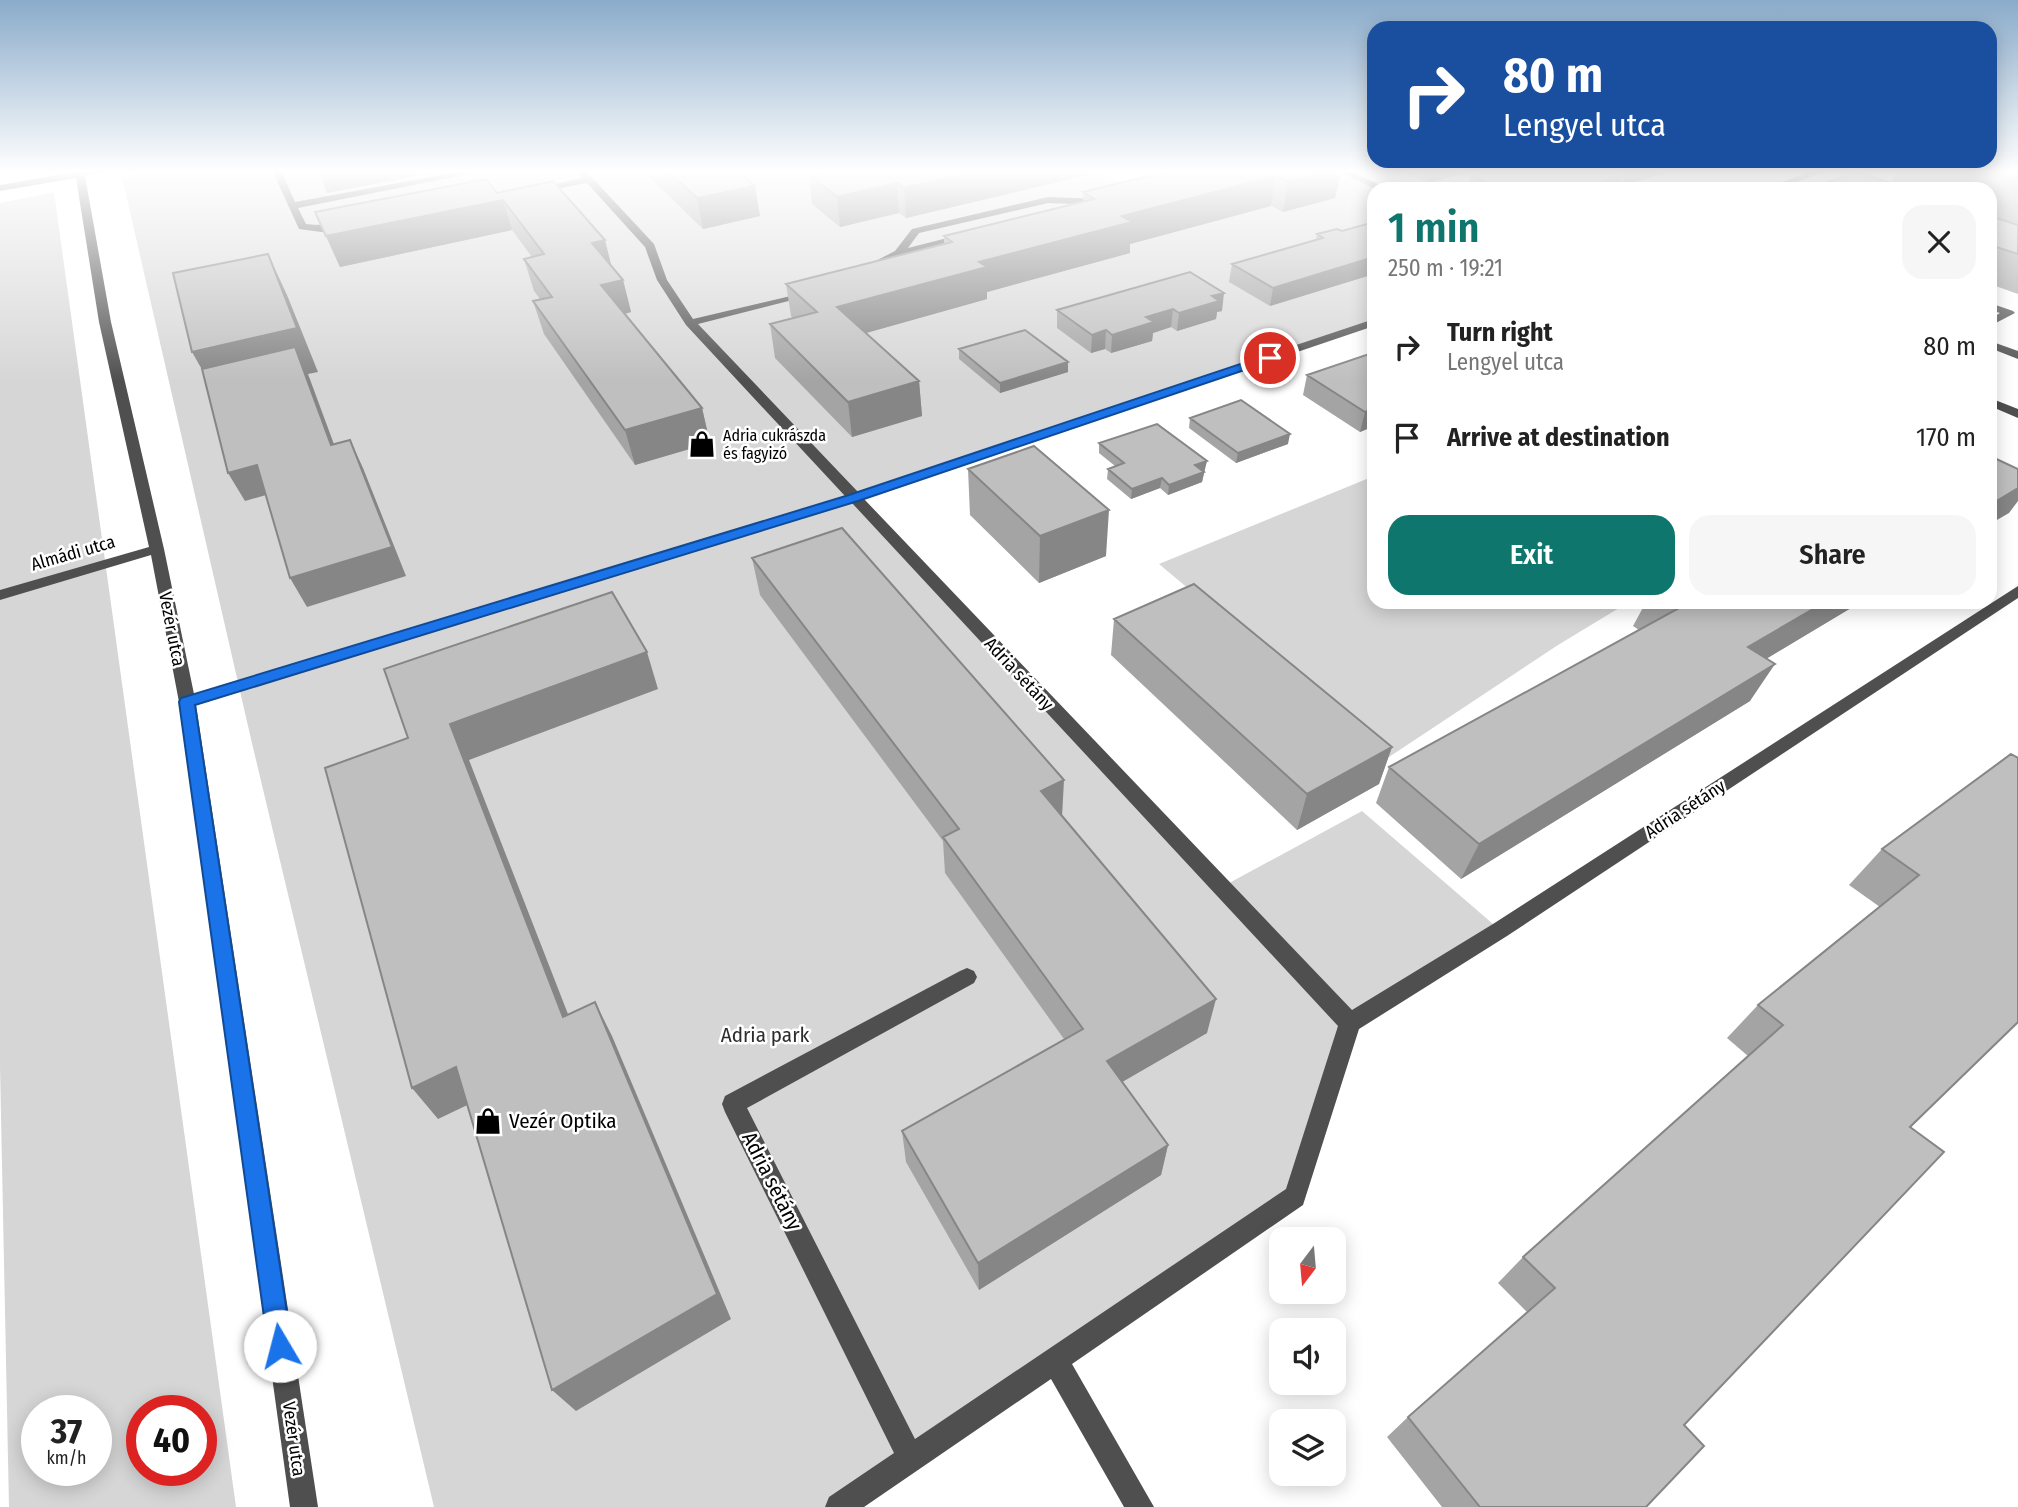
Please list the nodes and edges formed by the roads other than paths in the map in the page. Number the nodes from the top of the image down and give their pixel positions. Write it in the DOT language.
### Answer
graph roads {
  1 [pos="91,240"];
  2 [pos="645,240"];
  3 [pos="909,240"];
  4 [pos="951,240"];
  5 [pos="900,253"];
  6 [pos="856,274"];
  7 [pos="823,290"];
  8 [pos="1997,309"];
  9 [pos="1997,319"];
  10 [pos="690,323"];
  11 [pos="1367,325"];
  12 [pos="1997,347"];
  13 [pos="2018,355"];
  14 [pos="1997,405"];
  15 [pos="2018,414"];
  16 [pos="854,498"];
  17 [pos="157,549"];
  18 [pos="2018,591"];
  19 [pos="0,595"];
  20 [pos="1997,605"];
  21 [pos="1990,609"];
  22 [pos="187,702"];
  23 [pos="967,977"];
  24 [pos="1350,1023"];
  25 [pos="1055,1361"];
  26 [pos="911,1458"];
  27 [pos="304,1507"];
  28 [pos="839,1507"];
  29 [pos="1140,1507"];
  1 -- 17 [label="street, Vezér utca"];
  2 -- 10 [label="street, Adria sétány"];
  3 -- 5 [label="street"];
  4 -- 5 [label="street"];
  5 -- 6 [label="street"];
  7 -- 10 [label="street"];
  8 -- 9 [label="street"];
  10 -- 16 [label="street, Adria sétány"];
  11 -- 16 [label="street"];
  12 -- 13 [label="street"];
  14 -- 15 [label="street"];
  16 -- 22 [label="street"];
  16 -- 24 [label="street, Adria sétány"];
  17 -- 19 [label="street, Almádi utca"];
  17 -- 22 [label="street, Vezér utca"];
  18 -- 20 [label="street, Adria sétány"];
  21 -- 24 [label="street, Adria sétány"];
  22 -- 27 [label="street, Vezér utca"];
  23 -- 26 [label="street, Adria sétány"];
  24 -- 25 [label="street"];
  25 -- 26 [label="street"];
  25 -- 29 [label="street"];
  26 -- 28 [label="street"];
}
